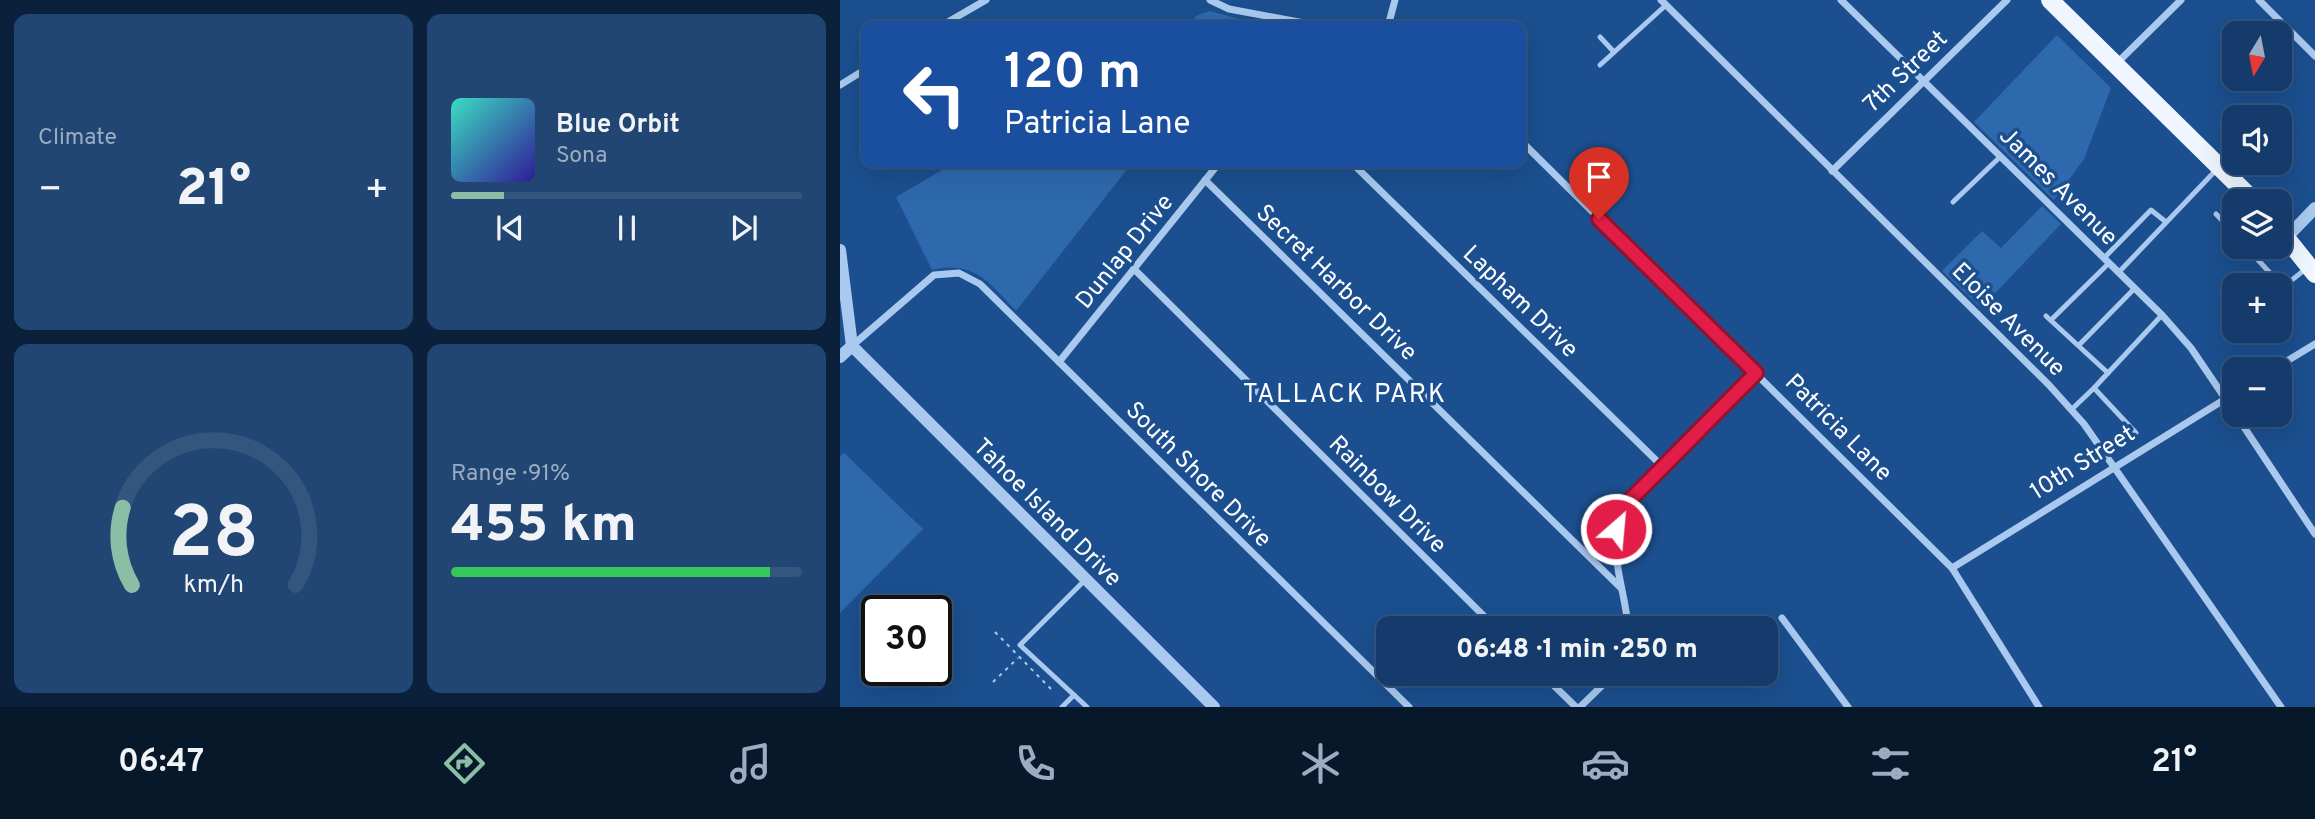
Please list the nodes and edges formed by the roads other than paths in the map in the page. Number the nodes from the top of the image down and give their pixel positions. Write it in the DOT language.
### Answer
graph roads {
  1 [pos="986,0"];
  2 [pos="1210,0"];
  3 [pos="1395,0"];
  4 [pos="1841,0"];
  5 [pos="2007,0"];
  6 [pos="2050,0"];
  7 [pos="2181,0"];
  8 [pos="2259,0"];
  9 [pos="1663,3"];
  10 [pos="950,21"];
  11 [pos="1282,21"];
  12 [pos="1389,21"];
  13 [pos="1600,37"];
  14 [pos="1614,52"];
  15 [pos="2315,56"];
  16 [pos="2115,64"];
  17 [pos="1600,65"];
  18 [pos="861,72"];
  19 [pos="1923,79"];
  20 [pos="840,85"];
  21 [pos="1526,146"];
  22 [pos="2001,156"];
  23 [pos="2220,166"];
  24 [pos="1215,168"];
  25 [pos="1358,168"];
  26 [pos="1832,171"];
  27 [pos="1205,180"];
  28 [pos="2242,189"];
  29 [pos="1953,202"];
  30 [pos="2315,208"];
  31 [pos="2216,214"];
  32 [pos="2222,220"];
  33 [pos="2166,222"];
  34 [pos="2292,226"];
  35 [pos="2292,244"];
  36 [pos="840,250"];
  37 [pos="2257,259"];
  38 [pos="2107,260"];
  39 [pos="1134,269"];
  40 [pos="2312,270"];
  41 [pos="2119,272"];
  42 [pos="2135,288"];
  43 [pos="2162,315"];
  44 [pos="2315,344"];
  45 [pos="2078,345"];
  46 [pos="852,346"];
  47 [pos="840,357"];
  48 [pos="2292,358"];
  49 [pos="1059,362"];
  50 [pos="1756,373"];
  51 [pos="2108,373"];
  52 [pos="2094,388"];
  53 [pos="2222,394"];
  54 [pos="2222,401"];
  55 [pos="2070,410"];
  56 [pos="2244,427"];
  57 [pos="2136,433"];
  58 [pos="2114,466"];
  59 [pos="1663,467"];
  60 [pos="2315,534"];
  61 [pos="1952,568"];
  62 [pos="1086,579"];
  63 [pos="1621,588"];
  64 [pos="1484,616"];
  65 [pos="1626,616"];
  66 [pos="1782,618"];
  67 [pos="1555,686"];
  68 [pos="1601,686"];
  69 [pos="1074,695"];
  70 [pos="1062,707"];
  71 [pos="1087,707"];
  72 [pos="1214,707"];
  73 [pos="1409,707"];
  74 [pos="1578,707"];
  75 [pos="1847,707"];
  76 [pos="2039,707"];
  77 [pos="2281,707"];
  1 -- 10 [label="street"];
  2 -- 11 [label="street"];
  3 -- 12 [label="street"];
  4 -- 19 [label="street, James Avenue"];
  5 -- 19 [label="street, 7th Street"];
  6 -- 16 [label="main road"];
  7 -- 16 [label="street"];
  8 -- 15 [label="street"];
  9 -- 14 [label="lane"];
  9 -- 26 [label="street, Eloise Avenue"];
  13 -- 14 [label="lane"];
  14 -- 17 [label="lane"];
  16 -- 23 [label="main road"];
  18 -- 20 [label="street"];
  19 -- 22 [label="street, James Avenue"];
  19 -- 26 [label="street, 7th Street"];
  21 -- 50 [label="street, Patricia Lane"];
  22 -- 29 [label="lane"];
  22 -- 38 [label="street, James Avenue"];
  23 -- 28 [label="main road"];
  23 -- 33 [label="lane"];
  24 -- 27 [label="street, Dunlap Drive"];
  25 -- 59 [label="street, Lapham Drive"];
  26 -- 55 [label="street, Eloise Avenue"];
  27 -- 39 [label="street, Dunlap Drive"];
  27 -- 63 [label="street, Secret Harbor Drive"];
  30 -- 34 [label="street"];
  31 -- 32 [label="lane"];
  33 -- 38 [label="lane"];
  33 -- 41 [label="lane"];
  35 -- 40 [label="main road"];
  36 -- 46 [label="street"];
  37 -- 40 [label="lane"];
  38 -- 41 [label="street, James Avenue"];
  38 -- 45 [label="lane"];
  39 -- 49 [label="street, Dunlap Drive"];
  39 -- 64 [label="street, Rainbow Drive"];
  41 -- 42 [label="street, James Avenue"];
  42 -- 43 [label="street, James Avenue"];
  42 -- 45 [label="lane"];
  43 -- 51 [label="lane"];
  43 -- 53 [label="street, James Avenue"];
  44 -- 48 [label="street"];
  45 -- 51 [label="lane"];
  46 -- 47 [label="street"];
  46 -- 49 [label="street, South Shore Drive"];
  46 -- 62 [label="street, Tahoe Island Drive"];
  49 -- 73 [label="street, South Shore Drive"];
  50 -- 59 [label="street"];
  50 -- 61 [label="street, Patricia Lane"];
  51 -- 52 [label="lane"];
  52 -- 55 [label="lane"];
  52 -- 57 [label="lane"];
  54 -- 58 [label="street, 10th Street"];
  55 -- 58 [label="street, Eloise Avenue"];
  56 -- 60 [label="street, James Avenue"];
  58 -- 61 [label="street, 10th Street"];
  58 -- 77 [label="street, Eloise Avenue"];
  59 -- 63 [label="street"];
  61 -- 76 [label="street, Patricia Lane"];
  62 -- 69 [label="lane"];
  62 -- 72 [label="street, Tahoe Island Drive"];
  63 -- 65 [label="street"];
  66 -- 75 [label="street"];
  67 -- 74 [label="street"];
  68 -- 74 [label="street"];
  69 -- 70 [label="lane"];
  69 -- 71 [label="lane"];
}
